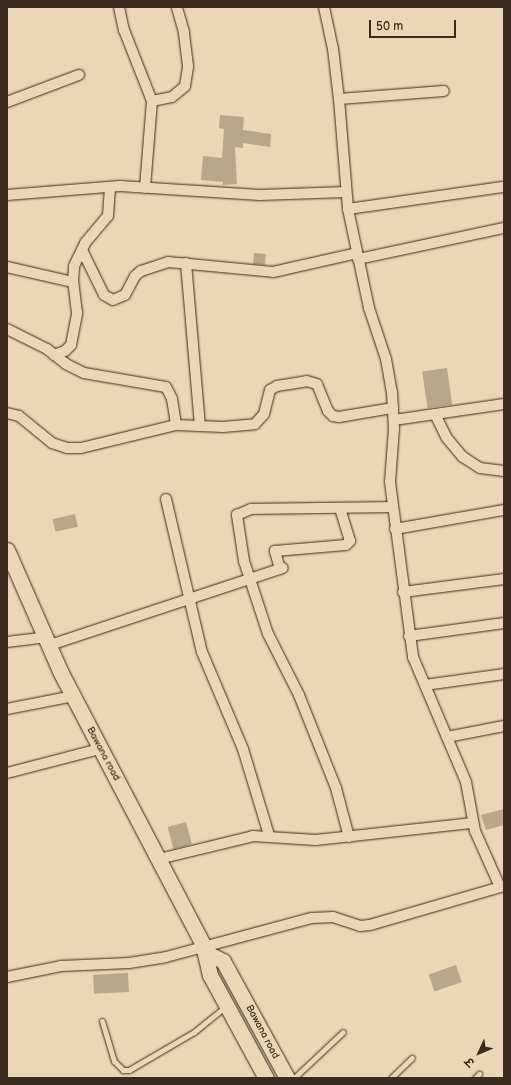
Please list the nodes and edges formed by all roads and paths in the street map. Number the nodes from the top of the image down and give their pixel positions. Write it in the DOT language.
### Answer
graph roads {
  1 [pos="119,7"];
  2 [pos="177,7"];
  3 [pos="324,7"];
  4 [pos="78,75"];
  5 [pos="444,91"];
  6 [pos="339,99"];
  7 [pos="152,101"];
  8 [pos="7,102"];
  9 [pos="110,187"];
  10 [pos="502,187"];
  11 [pos="145,188"];
  12 [pos="346,192"];
  13 [pos="7,195"];
  14 [pos="348,209"];
  15 [pos="504,228"];
  16 [pos="82,250"];
  17 [pos="357,256"];
  18 [pos="186,263"];
  19 [pos="7,267"];
  20 [pos="72,282"];
  21 [pos="7,329"];
  22 [pos="54,355"];
  23 [pos="504,404"];
  24 [pos="393,408"];
  25 [pos="7,413"];
  26 [pos="435,414"];
  27 [pos="394,420"];
  28 [pos="176,425"];
  29 [pos="200,425"];
  30 [pos="504,471"];
  31 [pos="166,500"];
  32 [pos="392,507"];
  33 [pos="340,508"];
  34 [pos="504,510"];
  35 [pos="395,529"];
  36 [pos="7,550"];
  37 [pos="250,579"];
  38 [pos="504,579"];
  39 [pos="403,592"];
  40 [pos="190,600"];
  41 [pos="504,623"];
  42 [pos="409,636"];
  43 [pos="47,641"];
  44 [pos="7,642"];
  45 [pos="504,674"];
  46 [pos="424,685"];
  47 [pos="74,696"];
  48 [pos="7,709"];
  49 [pos="504,726"];
  50 [pos="447,737"];
  51 [pos="100,749"];
  52 [pos="7,773"];
  53 [pos="472,823"];
  54 [pos="269,835"];
  55 [pos="349,837"];
  56 [pos="159,859"];
  57 [pos="502,887"];
  58 [pos="205,949"];
  59 [pos="7,977"];
  60 [pos="226,1006"];
  61 [pos="102,1021"];
  62 [pos="343,1032"];
  63 [pos="412,1058"];
  64 [pos="266,1078"];
  65 [pos="286,1078"];
  66 [pos="294,1078"];
  67 [pos="391,1078"];
  1 -- 7 [label="street"];
  2 -- 7 [label="street"];
  3 -- 6 [label="street"];
  4 -- 8 [label="street"];
  5 -- 6 [label="street"];
  6 -- 12 [label="street"];
  7 -- 11 [label="street"];
  9 -- 11 [label="street"];
  9 -- 13 [label="street"];
  9 -- 16 [label="street"];
  10 -- 14 [label="street"];
  11 -- 12 [label="street"];
  12 -- 14 [label="street"];
  14 -- 17 [label="street"];
  15 -- 17 [label="street"];
  16 -- 18 [label="street"];
  16 -- 20 [label="street"];
  17 -- 18 [label="street"];
  17 -- 24 [label="street"];
  18 -- 29 [label="street"];
  19 -- 20 [label="street"];
  20 -- 22 [label="street"];
  21 -- 22 [label="street"];
  22 -- 28 [label="street"];
  23 -- 26 [label="street"];
  24 -- 27 [label="street"];
  24 -- 29 [label="street"];
  25 -- 28 [label="street"];
  26 -- 27 [label="street"];
  26 -- 30 [label="street"];
  27 -- 32 [label="street"];
  28 -- 29 [label="street"];
  31 -- 40 [label="street"];
  32 -- 33 [label="street"];
  32 -- 35 [label="street"];
  33 -- 37 [label="street"];
  33 -- 37 [label="street"];
  34 -- 35 [label="street"];
  35 -- 39 [label="street"];
  36 -- 43 [label="main road, Bawana road"];
  37 -- 40 [label="street"];
  37 -- 55 [label="street"];
  38 -- 39 [label="street"];
  39 -- 42 [label="street"];
  40 -- 43 [label="street"];
  40 -- 54 [label="street"];
  41 -- 42 [label="street"];
  42 -- 46 [label="street"];
  43 -- 44 [label="street"];
  43 -- 47 [label="main road, Bawana road"];
  45 -- 46 [label="street"];
  46 -- 50 [label="street"];
  47 -- 48 [label="street"];
  47 -- 51 [label="main road, Bawana road"];
  49 -- 50 [label="street"];
  50 -- 53 [label="street"];
  51 -- 52 [label="street"];
  51 -- 56 [label="main road, Bawana road"];
  53 -- 55 [label="street"];
  53 -- 57 [label="street"];
  54 -- 55 [label="street"];
  54 -- 56 [label="street"];
  56 -- 58 [label="main road, Bawana road"];
  57 -- 58 [label="street"];
  58 -- 59 [label="street"];
  58 -- 60 [label="main road, Bawana road"];
  58 -- 65 [label="main road, Bawana road"];
  60 -- 61 [label="lane"];
  60 -- 64 [label="main road, Bawana road"];
  62 -- 66 [label="lane"];
  63 -- 67 [label="lane"];
}
